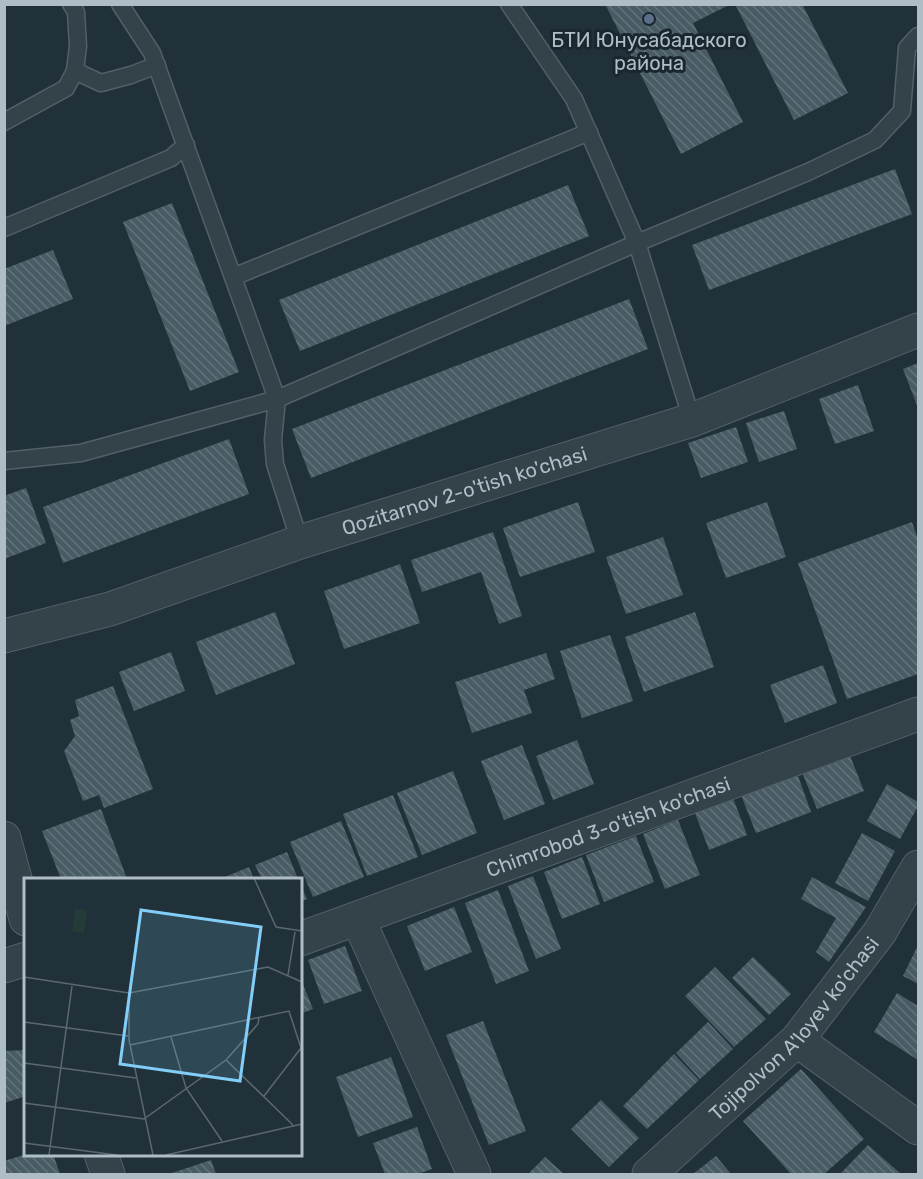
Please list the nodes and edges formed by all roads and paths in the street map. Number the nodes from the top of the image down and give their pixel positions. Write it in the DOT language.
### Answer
graph roads {
  1 [pos="71,4"];
  2 [pos="120,4"];
  3 [pos="509,4"];
  4 [pos="918,36"];
  5 [pos="157,65"];
  6 [pos="75,71"];
  7 [pos="4,122"];
  8 [pos="589,132"];
  9 [pos="186,146"];
  10 [pos="4,228"];
  11 [pos="637,243"];
  12 [pos="233,277"];
  13 [pos="918,330"];
  14 [pos="277,399"];
  15 [pos="692,420"];
  16 [pos="4,461"];
  17 [pos="300,542"];
  18 [pos="4,636"];
  19 [pos="918,714"];
  20 [pos="4,838"];
  21 [pos="918,867"];
  22 [pos="24,912"];
  23 [pos="358,919"];
  24 [pos="302,938"];
  25 [pos="24,960"];
  26 [pos="4,966"];
  27 [pos="797,1040"];
  28 [pos="918,1128"];
  29 [pos="101,1155"];
  30 [pos="108,1174"];
  31 [pos="474,1174"];
  32 [pos="649,1174"];
  1 -- 6 [label="lane"];
  2 -- 5 [label="lane"];
  3 -- 8 [label="lane"];
  4 -- 11 [label="lane"];
  5 -- 6 [label="lane"];
  5 -- 9 [label="lane"];
  6 -- 7 [label="lane"];
  8 -- 11 [label="lane"];
  8 -- 12 [label="lane"];
  9 -- 10 [label="lane"];
  9 -- 12 [label="lane"];
  11 -- 14 [label="lane"];
  11 -- 15 [label="lane"];
  12 -- 14 [label="lane"];
  13 -- 15 [label="street, Qozitarnov 2-o'tish ko'chasi"];
  14 -- 16 [label="lane"];
  14 -- 17 [label="lane"];
  15 -- 17 [label="street, Qozitarnov 2-o'tish ko'chasi"];
  17 -- 18 [label="street, Qozitarnov 2-o'tish ko'chasi"];
  19 -- 23 [label="street, Chimrobod 3-o'tish ko'chasi"];
  20 -- 22 [label="street"];
  21 -- 27 [label="street, Tojipolvon A'loyev ko'chasi"];
  23 -- 24 [label="street, Chimrobod 3-o'tish ko'chasi"];
  23 -- 31 [label="street"];
  25 -- 26 [label="street"];
  27 -- 28 [label="street"];
  27 -- 32 [label="street, Tojipolvon A'loyev ko'chasi"];
  29 -- 30 [label="street"];
}
